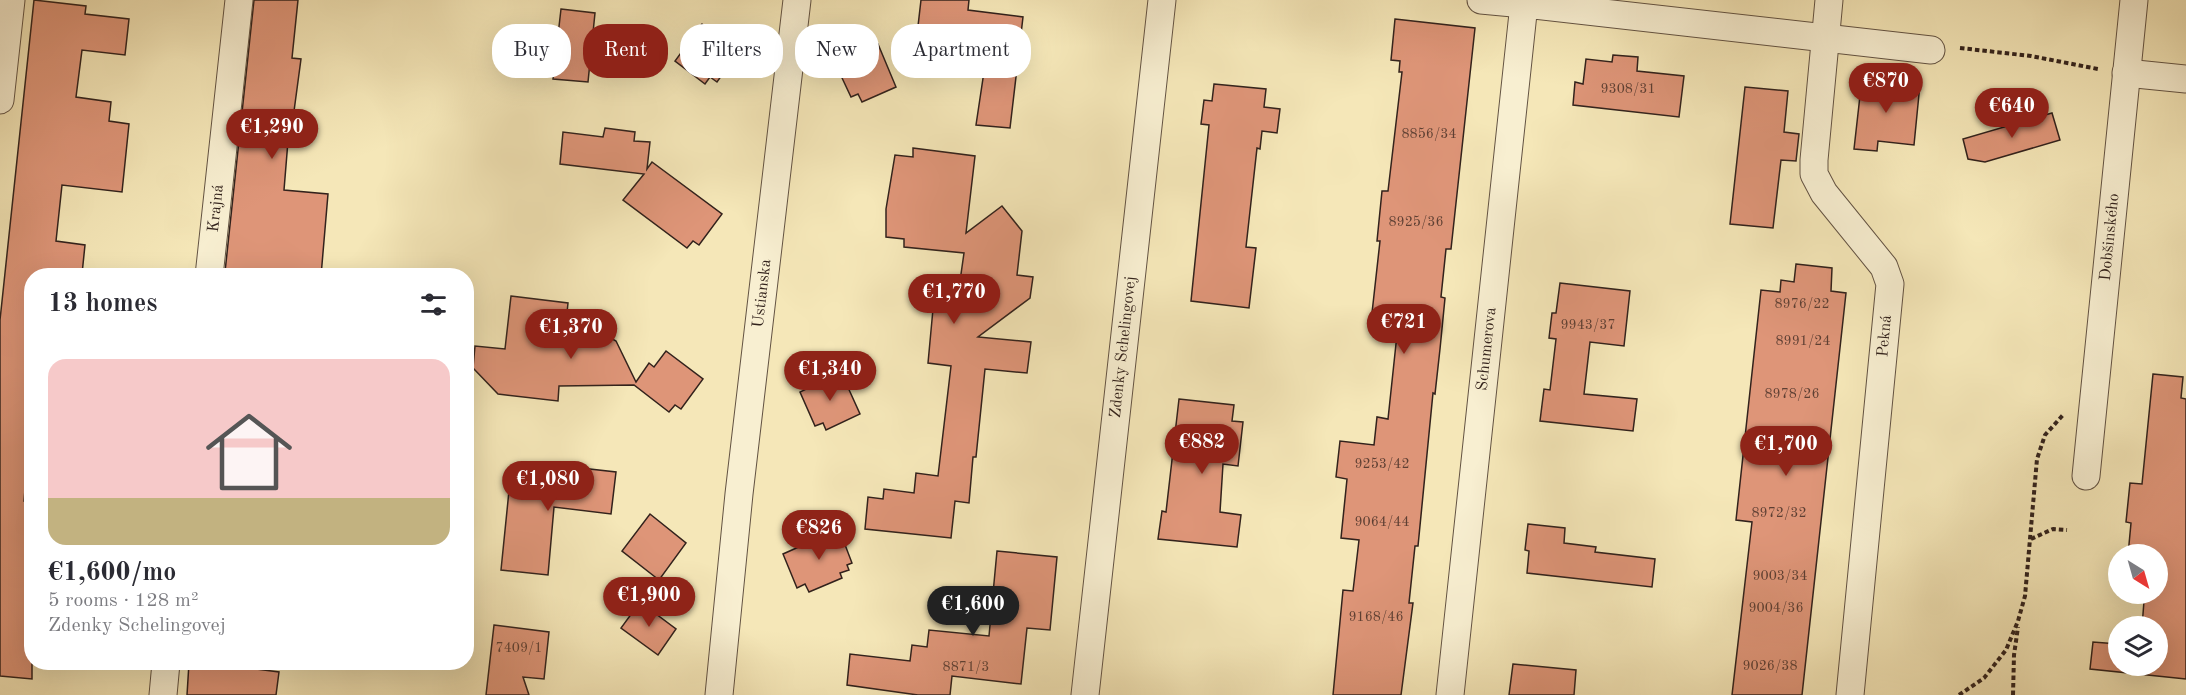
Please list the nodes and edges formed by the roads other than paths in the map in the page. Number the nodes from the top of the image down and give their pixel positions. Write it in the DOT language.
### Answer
graph roads {
  1 [pos="11,0"];
  2 [pos="239,0"];
  3 [pos="797,0"];
  4 [pos="1162,0"];
  5 [pos="1481,0"];
  6 [pos="1829,0"];
  7 [pos="2134,0"];
  8 [pos="1524,2"];
  9 [pos="1825,39"];
  10 [pos="1931,50"];
  11 [pos="2126,73"];
  12 [pos="2186,79"];
  13 [pos="0,100"];
  14 [pos="210,268"];
  15 [pos="2086,476"];
  16 [pos="165,670"];
  17 [pos="163,695"];
  18 [pos="719,695"];
  19 [pos="1084,695"];
  20 [pos="1450,695"];
  21 [pos="1850,695"];
  1 -- 13 [label="street"];
  2 -- 14 [label="street, Krajná"];
  3 -- 18 [label="street, Ustianska"];
  4 -- 19 [label="street, Zdenky Schelingovej"];
  5 -- 8 [label="street"];
  6 -- 9 [label="street, Pekná"];
  7 -- 11 [label="street, Dobšinského"];
  8 -- 9 [label="street"];
  8 -- 20 [label="street, Schumerova"];
  9 -- 10 [label="street"];
  9 -- 21 [label="street, Pekná"];
  11 -- 12 [label="street"];
  11 -- 15 [label="street, Dobšinského"];
  16 -- 17 [label="street"];
}
